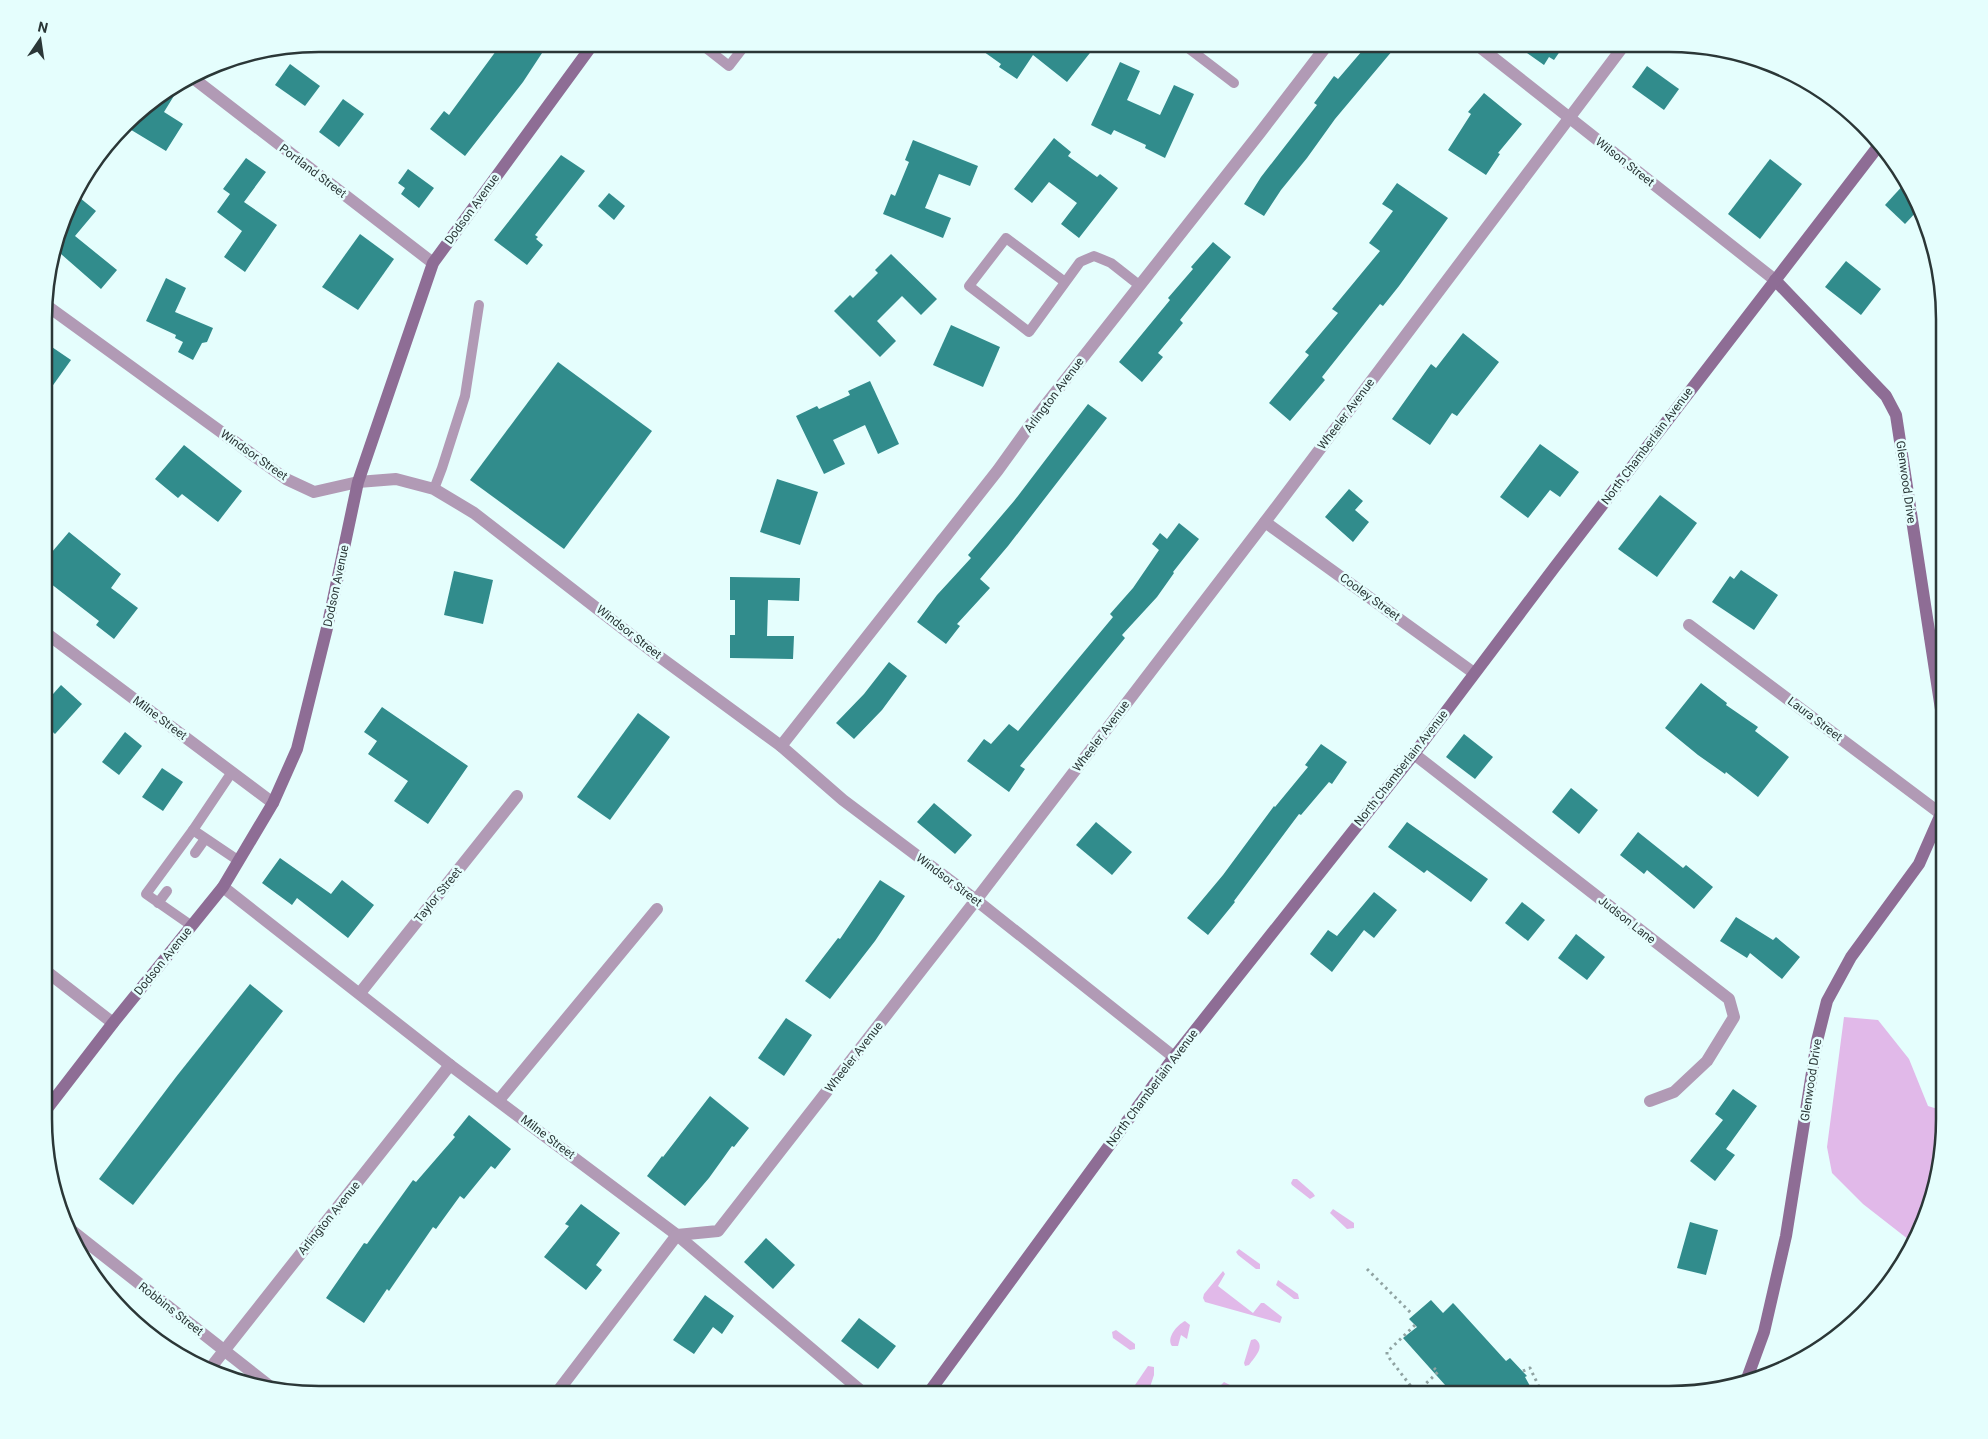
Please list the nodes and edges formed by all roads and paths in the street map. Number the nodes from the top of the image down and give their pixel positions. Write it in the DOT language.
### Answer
graph roads {
  1 [pos="586,52"];
  2 [pos="711,52"];
  3 [pos="740,52"];
  4 [pos="1193,52"];
  5 [pos="1322,52"];
  6 [pos="1486,52"];
  7 [pos="1618,52"];
  8 [pos="197,82"];
  9 [pos="1234,83"];
  10 [pos="1569,118"];
  11 [pos="1875,151"];
  12 [pos="433,263"];
  13 [pos="1775,280"];
  14 [pos="1065,282"];
  15 [pos="1138,286"];
  16 [pos="479,305"];
  17 [pos="53,310"];
  18 [pos="358,482"];
  19 [pos="434,489"];
  20 [pos="1265,522"];
  21 [pos="1689,625"];
  22 [pos="52,637"];
  23 [pos="1929,637"];
  24 [pos="1936,639"];
  25 [pos="1474,672"];
  26 [pos="1936,680"];
  27 [pos="781,746"];
  28 [pos="1414,754"];
  29 [pos="232,772"];
  30 [pos="516,796"];
  31 [pos="273,803"];
  32 [pos="1936,804"];
  33 [pos="1936,823"];
  34 [pos="193,830"];
  35 [pos="205,839"];
  36 [pos="195,853"];
  37 [pos="239,861"];
  38 [pos="222,887"];
  39 [pos="166,891"];
  40 [pos="976,900"];
  41 [pos="158,902"];
  42 [pos="657,909"];
  43 [pos="192,926"];
  44 [pos="52,976"];
  45 [pos="360,993"];
  46 [pos="113,1023"];
  47 [pos="1174,1057"];
  48 [pos="450,1065"];
  49 [pos="499,1100"];
  50 [pos="1650,1101"];
  51 [pos="52,1102"];
  52 [pos="677,1235"];
  53 [pos="79,1237"];
  54 [pos="1368,1269"];
  55 [pos="1413,1315"];
  56 [pos="1415,1325"];
  57 [pos="223,1350"];
  58 [pos="213,1364"];
  59 [pos="1434,1368"];
  60 [pos="1522,1371"];
  61 [pos="1749,1374"];
  62 [pos="261,1380"];
  63 [pos="562,1386"];
  64 [pos="855,1386"];
  65 [pos="934,1386"];
  66 [pos="1411,1386"];
  67 [pos="1425,1386"];
  68 [pos="1539,1386"];
  1 -- 12 [label="street, Dodson Avenue"];
  2 -- 3 [label="lane"];
  4 -- 9 [label="lane"];
  5 -- 15 [label="street, Arlington Avenue"];
  6 -- 10 [label="street, Wilson Street"];
  7 -- 10 [label="street, Wheeler Avenue"];
  8 -- 12 [label="street, Portland Street"];
  10 -- 13 [label="street, Wilson Street"];
  10 -- 20 [label="street, Wheeler Avenue"];
  11 -- 13 [label="street, North Chamberlain Avenue"];
  12 -- 18 [label="street, Dodson Avenue"];
  13 -- 23 [label="street, Glenwood Drive"];
  13 -- 25 [label="street, North Chamberlain Avenue"];
  14 -- 14 [label="lane"];
  14 -- 15 [label="lane"];
  15 -- 27 [label="street, Arlington Avenue"];
  16 -- 19 [label="lane"];
  17 -- 18 [label="street, Windsor Street"];
  18 -- 19 [label="street, Windsor Street"];
  18 -- 31 [label="street, Dodson Avenue"];
  19 -- 27 [label="street, Windsor Street"];
  20 -- 25 [label="street, Cooley Street"];
  20 -- 40 [label="street, Wheeler Avenue"];
  21 -- 32 [label="street, Laura Street"];
  22 -- 29 [label="street, Milne Street"];
  23 -- 24 [label="lane"];
  23 -- 26 [label="street, Glenwood Drive"];
  25 -- 28 [label="street, North Chamberlain Avenue"];
  27 -- 40 [label="street, Windsor Street"];
  28 -- 47 [label="street, North Chamberlain Avenue"];
  28 -- 50 [label="street, Judson Lane"];
  29 -- 31 [label="street, Milne Street"];
  29 -- 34 [label="lane"];
  30 -- 45 [label="street, Taylor Street"];
  31 -- 37 [label="street, Dodson Avenue"];
  33 -- 61 [label="street, Glenwood Drive"];
  34 -- 35 [label="lane"];
  34 -- 41 [label="lane"];
  35 -- 36 [label="lane"];
  35 -- 37 [label="lane"];
  37 -- 38 [label="street, Dodson Avenue"];
  38 -- 43 [label="street, Dodson Avenue"];
  38 -- 45 [label="street, Milne Street"];
  39 -- 41 [label="lane"];
  40 -- 47 [label="street, Windsor Street"];
  40 -- 52 [label="street, Wheeler Avenue"];
  41 -- 43 [label="lane"];
  42 -- 49 [label="street"];
  43 -- 46 [label="street, Dodson Avenue"];
  44 -- 46 [label="street"];
  45 -- 48 [label="street, Milne Street"];
  46 -- 51 [label="street, Dodson Avenue"];
  47 -- 65 [label="street, North Chamberlain Avenue"];
  48 -- 49 [label="street, Milne Street"];
  48 -- 57 [label="street, Arlington Avenue"];
  49 -- 52 [label="street, Milne Street"];
  52 -- 63 [label="street"];
  52 -- 64 [label="street, Milne Street"];
  53 -- 57 [label="street, Robbins Street"];
  54 -- 55 [label="path"];
  56 -- 66 [label="path"];
  57 -- 58 [label="street, Arlington Avenue"];
  57 -- 62 [label="street, Robbins Street"];
  59 -- 67 [label="path"];
  60 -- 68 [label="path"];
}
